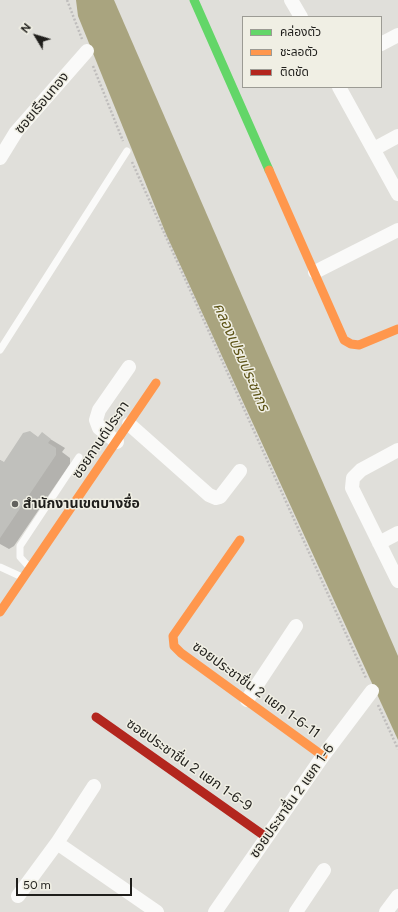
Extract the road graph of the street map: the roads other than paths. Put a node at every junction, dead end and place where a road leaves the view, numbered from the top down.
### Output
1 (194, 0) edge
2 (291, 0) edge
3 (300, 16) edge
4 (398, 35) edge
5 (382, 43) edge
6 (86, 51) road end
7 (340, 88) edge
8 (398, 136) edge
9 (374, 149) junction
10 (127, 151) road end
11 (0, 158) edge
12 (398, 194) edge
13 (398, 230) edge
14 (315, 272) junction
15 (398, 329) edge
16 (0, 350) edge
17 (129, 367) dead end
18 (156, 383) dead end
19 (129, 424) junction
20 (117, 442) junction
21 (398, 450) edge
22 (79, 457) dead end
23 (240, 472) dead end
24 (398, 533) edge
25 (240, 540) dead end
26 (378, 544) junction
27 (0, 567) edge
28 (30, 569) junction
29 (23, 578) junction
30 (398, 581) edge
31 (0, 612) edge
32 (296, 626) dead end
33 (372, 691) road end
34 (247, 700) junction
35 (96, 717) dead end
36 (323, 756) junction
37 (94, 786) dead end
38 (266, 837) junction
39 (57, 843) junction
40 (324, 870) dead end
41 (18, 896) dead end
42 (398, 896) edge
43 (157, 912) edge
44 (215, 912) edge
45 (296, 912) edge
46 (386, 912) edge

1 - 14 street
2 - 3 street
4 - 5 street
6 - 11 street, ซอยเรือนทอง
7 - 9 street
8 - 9 street
9 - 12 street
10 - 16 lane
13 - 14 street
14 - 15 street
17 - 20 street
18 - 19 street, ซอยกานต์ประภา
19 - 20 street, ซอยกานต์ประภา
19 - 23 street
20 - 28 street, ซอยกานต์ประภา
21 - 26 street
22 - 28 lane
24 - 26 street
25 - 34 street, ซอยประชาชื่น 2 แยก 1-6-11
26 - 30 street
27 - 29 lane
28 - 29 street, ซอยกานต์ประภา
29 - 31 street, ซอยกานต์ประภา
32 - 34 street
33 - 36 street, ซอยประชาชื่น 2 แยก 1-6
34 - 36 street, ซอยประชาชื่น 2 แยก 1-6-11
35 - 38 street, ซอยประชาชื่น 2 แยก 1-6-9
36 - 38 street, ซอยประชาชื่น 2 แยก 1-6
37 - 39 street
38 - 44 street, ซอยประชาชื่น 2 แยก 1-6
39 - 41 street
39 - 43 street
40 - 45 street
42 - 46 street

